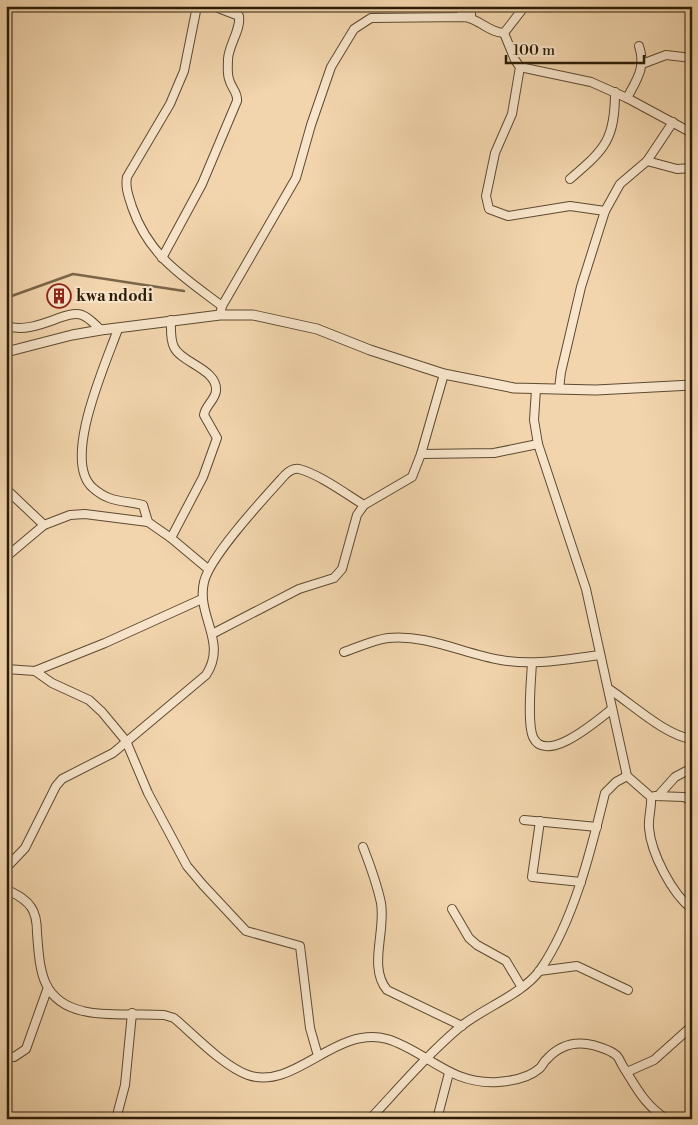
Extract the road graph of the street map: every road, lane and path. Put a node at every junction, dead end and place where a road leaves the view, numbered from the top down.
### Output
1 (197, 6) edge
2 (213, 6) edge
3 (458, 6) edge
4 (471, 6) edge
5 (525, 6) edge
6 (468, 17) junction
7 (504, 33) junction
8 (639, 46) dead end
9 (692, 58) edge
10 (642, 64) junction
11 (520, 67) junction
12 (615, 92) junction
13 (627, 98) junction
14 (673, 122) junction
15 (692, 133) edge
16 (647, 161) junction
17 (692, 168) edge
18 (570, 179) dead end
19 (605, 211) junction
20 (162, 258) junction
21 (220, 310) junction
22 (171, 320) junction
23 (6, 326) edge
24 (118, 329) junction
25 (101, 330) junction
26 (6, 352) edge
27 (444, 374) junction
28 (692, 385) edge
29 (536, 389) junction
30 (559, 389) junction
31 (538, 444) junction
32 (421, 454) junction
33 (6, 489) edge
34 (364, 506) junction
35 (148, 522) junction
36 (44, 525) junction
37 (172, 538) junction
38 (6, 557) edge
39 (208, 569) junction
40 (202, 599) junction
41 (212, 634) junction
42 (344, 652) dead end
43 (600, 655) junction
44 (532, 663) junction
45 (6, 669) edge
46 (35, 671) junction
47 (609, 688) junction
48 (612, 709) junction
49 (692, 739) edge
50 (126, 741) junction
51 (692, 768) edge
52 (627, 776) junction
53 (654, 796) junction
54 (692, 801) edge
55 (524, 820) dead end
56 (540, 821) junction
57 (597, 826) junction
58 (364, 847) dead end
59 (6, 868) edge
60 (581, 882) junction
61 (6, 889) edge
62 (692, 909) edge
63 (452, 910) dead end
64 (539, 971) junction
65 (521, 986) junction
66 (47, 990) junction
67 (628, 990) dead end
68 (132, 1013) junction
69 (462, 1026) junction
70 (692, 1026) edge
71 (6, 1056) edge
72 (318, 1056) junction
73 (425, 1058) junction
74 (627, 1072) junction
75 (449, 1073) junction
76 (116, 1119) edge
77 (370, 1119) edge
78 (438, 1119) edge
79 (667, 1119) edge

1 - 20 street
2 - 20 street
3 - 6 street
4 - 6 street
5 - 7 street
6 - 7 street
6 - 21 street
7 - 11 street
8 - 10 street
9 - 10 street
10 - 13 street
11 - 12 street
11 - 19 street
12 - 13 street
12 - 18 street
13 - 14 street
14 - 15 street
14 - 16 street
16 - 17 street
16 - 19 street
19 - 30 street
20 - 21 street
21 - 22 street
21 - 27 street
22 - 24 street
22 - 37 street
23 - 25 street
24 - 25 street
24 - 35 street
25 - 26 street
27 - 29 street
27 - 32 street
28 - 30 street
29 - 30 street
29 - 31 street
31 - 32 street
31 - 43 street
32 - 34 street
33 - 36 street
34 - 39 street
34 - 41 street
35 - 36 street
35 - 37 street
36 - 38 street
37 - 39 street
39 - 40 street
40 - 41 street
40 - 46 street
41 - 50 street
42 - 44 street
43 - 44 street
43 - 47 street
44 - 48 street
45 - 46 street
46 - 50 street
47 - 48 street
47 - 49 street
48 - 52 street
50 - 59 street
50 - 72 street
51 - 53 street
52 - 53 street
52 - 57 street
53 - 54 street
53 - 62 street
55 - 56 street
56 - 57 street
56 - 60 street
57 - 60 street
58 - 69 street
60 - 64 street
61 - 66 street
63 - 65 street
64 - 65 street
64 - 67 street
65 - 69 street
66 - 68 street
66 - 71 street
68 - 72 street
68 - 76 street
69 - 73 street
70 - 74 street
72 - 73 street
73 - 75 street
73 - 77 street
74 - 75 street
74 - 79 street
75 - 78 street

